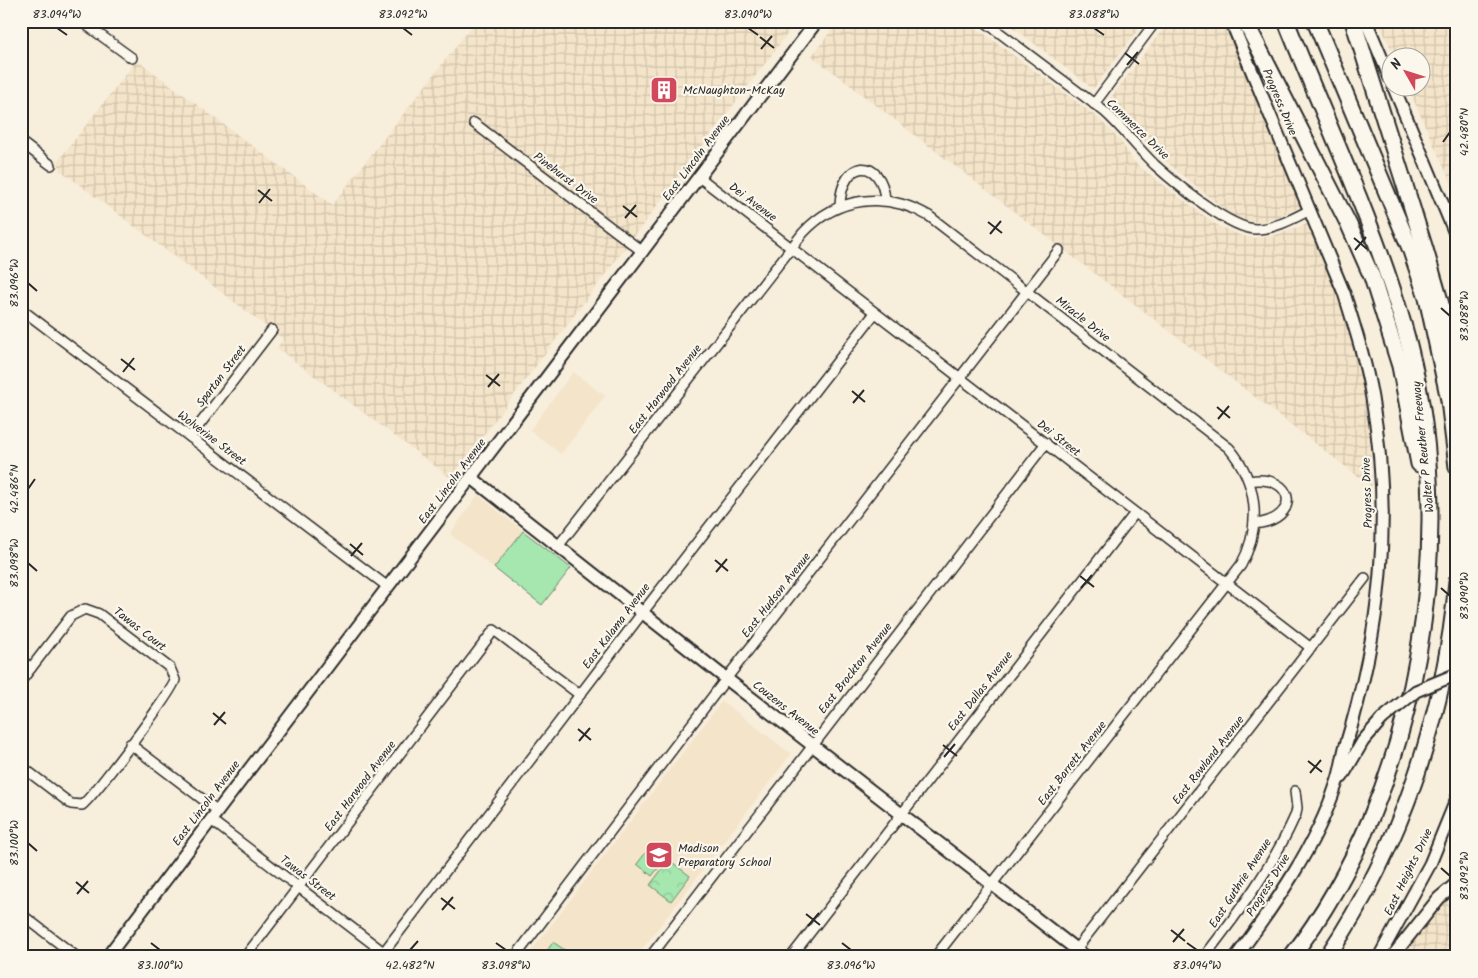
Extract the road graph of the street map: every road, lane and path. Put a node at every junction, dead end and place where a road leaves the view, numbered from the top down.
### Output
1 (81, 21) edge
2 (816, 21) edge
3 (984, 21) edge
4 (1156, 21) edge
5 (1231, 21) edge
6 (1245, 21) edge
7 (1286, 21) edge
8 (1315, 21) edge
9 (1353, 21) edge
10 (1366, 21) edge
11 (1380, 54) edge
12 (132, 58) dead end
13 (1398, 98) edge
14 (1094, 104) junction
15 (474, 123) dead end
16 (21, 142) edge
17 (51, 165) dead end
18 (699, 177) junction
19 (885, 200) junction
20 (840, 206) junction
21 (1310, 210) junction
22 (1457, 238) edge
23 (791, 248) junction
24 (1059, 250) dead end
25 (643, 252) junction
26 (1027, 292) junction
27 (21, 309) edge
28 (875, 313) junction
29 (272, 330) dead end
30 (1457, 371) edge
31 (961, 378) junction
32 (190, 437) junction
33 (1046, 443) junction
34 (1457, 467) edge
35 (472, 478) junction
36 (1249, 480) junction
37 (1429, 487) junction
38 (1135, 513) junction
39 (1254, 524) junction
40 (559, 545) junction
41 (1364, 578) dead end
42 (1457, 581) edge
43 (1227, 583) junction
44 (388, 587) junction
45 (643, 612) junction
46 (1311, 648) junction
47 (21, 660) edge
48 (31, 668) junction
49 (1457, 674) edge
50 (726, 679) junction
51 (21, 681) edge
52 (580, 695) junction
53 (130, 744) junction
54 (811, 745) junction
55 (21, 766) edge
56 (1337, 784) junction
57 (1295, 791) dead end
58 (1457, 798) edge
59 (900, 813) junction
60 (214, 816) junction
61 (1457, 883) edge
62 (992, 884) junction
63 (299, 886) junction
64 (21, 914) edge
65 (1073, 953) edge
66 (385, 955) edge
67 (77, 957) edge
68 (107, 957) edge
69 (245, 957) edge
70 (516, 957) edge
71 (650, 957) edge
72 (791, 957) edge
73 (935, 957) edge
74 (1086, 957) edge
75 (1204, 957) edge
76 (1236, 957) edge
77 (1291, 957) edge
78 (1327, 957) edge
79 (1380, 957) edge
80 (1392, 957) edge

1 - 12 street
2 - 18 street, East Lincoln Avenue
3 - 14 street, Commerce Drive
4 - 14 street
5 - 21 street, Progress Drive
6 - 37 highway
7 - 37 highway, Walter P Reuther Freeway
8 - 34 highway
9 - 30 highway
10 - 11 street
13 - 22 street
14 - 21 street, Commerce Drive
15 - 25 street, Pinehurst Drive
16 - 17 street
18 - 23 street, Dei Avenue
18 - 25 street, East Lincoln Avenue
19 - 20 street, Miracle Drive
19 - 20 street
19 - 26 street, Miracle Drive
20 - 23 street, Miracle Drive
21 - 56 street, Progress Drive
23 - 28 street, Dei Street
23 - 40 street, East Harwood Avenue
24 - 26 street, East Hudson Avenue
25 - 35 street, East Lincoln Avenue
26 - 31 street, East Hudson Avenue
26 - 36 street, Miracle Drive
27 - 32 street, Wolverine Street
28 - 31 street, Dei Street
28 - 45 street, East Kalama Avenue
29 - 32 street, Spartan Street
31 - 33 street, Dei Street
31 - 50 street, East Hudson Avenue
32 - 44 street, Wolverine Street
33 - 38 street, Dei Street
33 - 54 street, East Brockton Avenue
35 - 40 street, Couzens Avenue
35 - 44 street, East Lincoln Avenue
36 - 39 street, Miracle Drive
36 - 39 street
37 - 77 highway, Walter P Reuther Freeway
38 - 43 street, Dei Street
38 - 59 street, East Dallas Avenue
39 - 43 street, Miracle Drive
40 - 45 street, Couzens Avenue
41 - 46 street, East Rowland Avenue
42 - 78 highway
43 - 46 street, Dei Street
43 - 62 street, East Barrett Avenue
44 - 60 street, East Lincoln Avenue
45 - 50 street, Couzens Avenue
45 - 52 street, East Kalama Avenue
46 - 65 street, East Rowland Avenue
47 - 48 street
48 - 51 street, Tawas Court
48 - 53 street, Tawas Court
49 - 56 street, bridge
50 - 54 street, Couzens Avenue
50 - 70 street, East Hudson Avenue
52 - 63 street, East Harwood Avenue
52 - 66 street, East Kalama Avenue
53 - 55 street, Tawas Court
53 - 60 street, Tawas Street
54 - 59 street, Couzens Avenue
54 - 71 street, East Brockton Avenue
56 - 76 street, Progress Drive
57 - 75 street, East Guthrie Avenue
58 - 79 street, East Heights Drive
59 - 62 street, Couzens Avenue
59 - 72 street, East Dallas Avenue
60 - 63 street, Tawas Street
60 - 68 street, East Lincoln Avenue
61 - 80 street
62 - 65 street, Couzens Avenue
62 - 73 street, East Barrett Avenue
63 - 66 street, Tawas Street
63 - 69 street, East Harwood Avenue
64 - 67 street
65 - 74 street, Couzens Avenue

